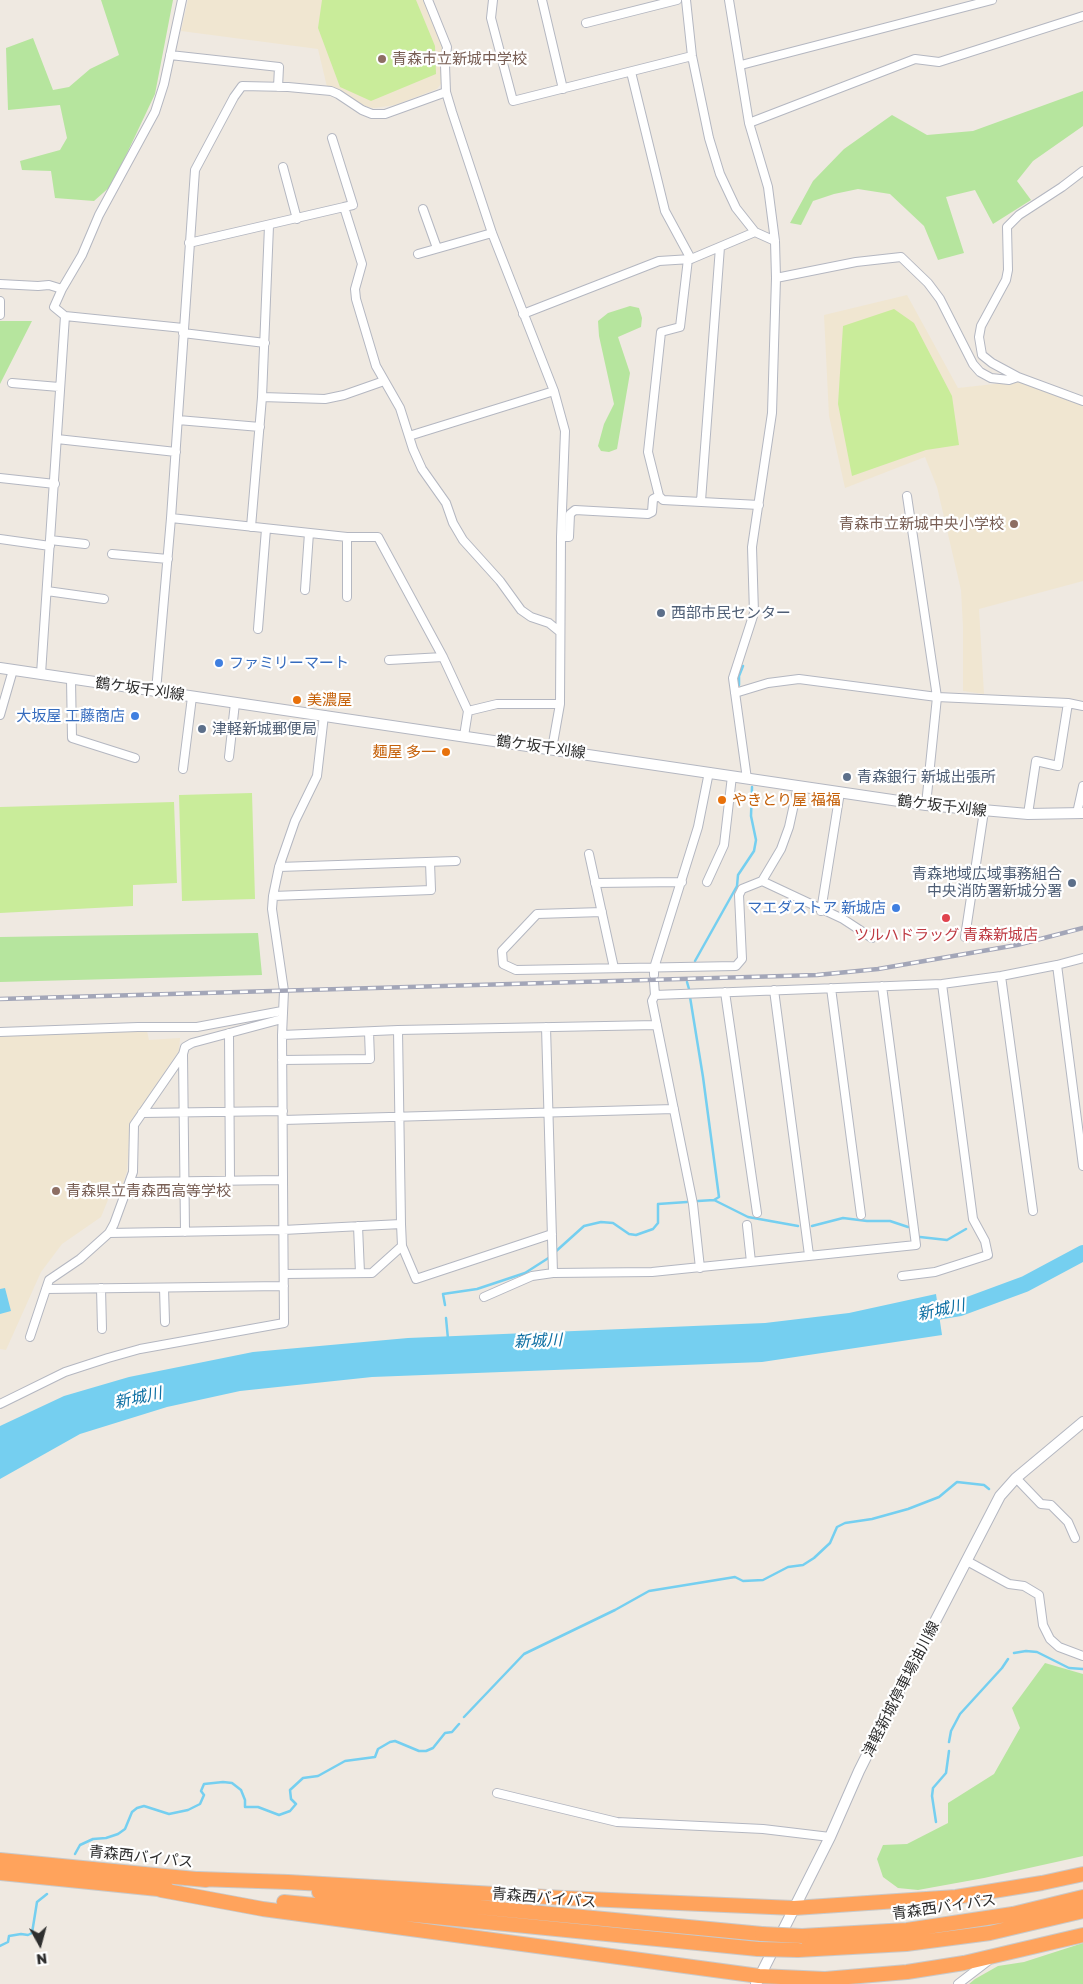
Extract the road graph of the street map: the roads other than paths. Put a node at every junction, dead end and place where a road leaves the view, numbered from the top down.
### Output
1 (182, 0) edge
2 (428, 0) edge
3 (493, 0) edge
4 (542, 0) edge
5 (677, 0) edge
6 (686, 0) edge
7 (729, 0) edge
8 (991, 0) edge
9 (1083, 16) edge
10 (586, 23) dead end
11 (170, 56) junction
12 (692, 56) junction
13 (741, 65) junction
14 (631, 72) junction
15 (278, 87) junction
16 (563, 88) junction
17 (446, 92) junction
18 (749, 124) junction
19 (332, 138) dead end
20 (283, 167) dead end
21 (1083, 171) edge
22 (344, 207) junction
23 (423, 209) dead end
24 (297, 219) junction
25 (269, 226) junction
26 (755, 232) junction
27 (492, 233) junction
28 (775, 241) junction
29 (189, 243) junction
30 (720, 247) junction
31 (437, 248) junction
32 (418, 254) dead end
33 (689, 259) junction
34 (776, 278) junction
35 (0, 284) edge
36 (62, 289) junction
37 (0, 301) edge
38 (523, 314) junction
39 (0, 315) edge
40 (65, 316) junction
41 (183, 331) junction
42 (266, 343) junction
43 (1018, 376) junction
44 (384, 380) junction
45 (12, 383) dead end
46 (59, 387) junction
47 (554, 391) junction
48 (262, 397) junction
49 (1083, 401) edge
50 (178, 420) junction
51 (260, 427) junction
52 (409, 436) junction
53 (57, 439) junction
54 (176, 452) junction
55 (0, 478) edge
56 (54, 484) junction
57 (659, 496) junction
58 (907, 496) dead end
59 (701, 501) junction
60 (759, 505) junction
61 (171, 518) junction
62 (251, 527) junction
63 (266, 528) junction
64 (309, 533) junction
65 (562, 537) junction
66 (347, 538) junction
67 (0, 539) edge
68 (50, 543) junction
69 (85, 544) dead end
70 (112, 554) dead end
71 (168, 559) junction
72 (305, 590) dead end
73 (47, 591) junction
74 (347, 597) dead end
75 (104, 599) dead end
76 (258, 629) dead end
77 (560, 632) junction
78 (443, 657) junction
79 (389, 660) dead end
80 (0, 668) edge
81 (13, 670) junction
82 (41, 674) junction
83 (72, 679) junction
84 (156, 691) junction
85 (735, 692) junction
86 (192, 696) junction
87 (937, 697) junction
88 (235, 703) junction
89 (1068, 703) junction
90 (560, 704) junction
91 (1083, 706) edge
92 (468, 711) junction
93 (0, 715) edge
94 (324, 716) junction
95 (464, 736) junction
96 (552, 748) junction
97 (229, 757) dead end
98 (135, 758) dead end
99 (183, 769) dead end
100 (708, 772) junction
101 (732, 776) junction
102 (747, 779) junction
103 (798, 786) junction
104 (1083, 786) edge
105 (840, 792) junction
106 (926, 805) junction
107 (984, 811) junction
108 (1080, 813) edge
109 (1028, 814) junction
110 (589, 854) dead end
111 (456, 861) dead end
112 (430, 862) junction
113 (279, 868) junction
114 (762, 881) junction
115 (682, 882) junction
116 (707, 882) dead end
117 (596, 883) junction
118 (273, 896) junction
119 (821, 911) junction
120 (602, 912) junction
121 (965, 936) dead end
122 (872, 938) dead end
123 (1083, 958) edge
124 (1057, 965) junction
125 (614, 968) junction
126 (654, 975) junction
127 (1001, 976) junction
128 (942, 984) junction
129 (882, 986) junction
130 (831, 988) junction
131 (774, 990) junction
132 (725, 992) junction
133 (655, 995) junction
134 (282, 1015) junction
135 (656, 1025) junction
136 (546, 1027) junction
137 (398, 1030) junction
138 (0, 1032) edge
139 (369, 1032) junction
140 (229, 1033) junction
141 (282, 1035) junction
142 (183, 1054) junction
143 (282, 1060) junction
144 (674, 1109) junction
145 (230, 1111) junction
146 (283, 1111) junction
147 (184, 1112) junction
148 (548, 1112) junction
149 (142, 1113) junction
150 (398, 1116) junction
151 (283, 1120) junction
152 (1083, 1166) edge
153 (230, 1180) junction
154 (283, 1180) junction
155 (184, 1181) junction
156 (130, 1182) junction
157 (1033, 1211) dead end
158 (757, 1213) dead end
159 (861, 1215) dead end
160 (401, 1224) junction
161 (358, 1226) junction
162 (746, 1226) dead end
163 (283, 1230) junction
164 (185, 1232) junction
165 (108, 1233) junction
166 (552, 1234) junction
167 (402, 1246) junction
168 (809, 1255) junction
169 (751, 1262) junction
170 (700, 1268) junction
171 (360, 1273) junction
172 (553, 1273) junction
173 (284, 1274) junction
174 (902, 1276) dead end
175 (284, 1286) junction
176 (101, 1288) junction
177 (164, 1288) junction
178 (46, 1289) junction
179 (484, 1298) dead end
180 (165, 1322) dead end
181 (102, 1329) dead end
182 (30, 1337) dead end
183 (0, 1404) edge
184 (1083, 1422) edge
185 (1016, 1478) junction
186 (1075, 1538) dead end
187 (967, 1561) junction
188 (1083, 1656) edge
189 (497, 1793) dead end
190 (830, 1837) junction
191 (0, 1860) edge
192 (0, 1873) edge
193 (1083, 1874) edge
194 (198, 1880) junction
195 (161, 1890) junction
196 (1083, 1897) edge
197 (794, 1908) junction
198 (1083, 1911) edge
199 (1083, 1935) edge
200 (993, 1957) junction
201 (758, 1980) edge
202 (958, 1984) edge

1 - 11 street
2 - 17 street
3 - 16 street
4 - 16 street
5 - 10 street
6 - 12 street
7 - 13 street
8 - 13 street
9 - 18 street
11 - 15 street
11 - 36 street
12 - 14 street
12 - 26 street
13 - 18 street
14 - 16 street
14 - 33 street
15 - 17 street
15 - 29 street
17 - 27 street
18 - 28 street
19 - 22 street
20 - 24 street
21 - 43 street
22 - 24 street
22 - 44 street
23 - 31 street
24 - 25 street
25 - 29 street
25 - 42 street
26 - 28 street
26 - 30 street
27 - 31 street
27 - 38 street
28 - 34 street
29 - 41 street
30 - 33 street
30 - 59 street
31 - 32 street
33 - 38 street
33 - 57 street
34 - 43 street
34 - 60 street
35 - 36 street
36 - 40 street
37 - 39 street
38 - 47 street
40 - 41 street
40 - 46 street
41 - 42 street
41 - 50 street
42 - 48 street
43 - 49 street
44 - 48 street
44 - 52 street
45 - 46 street
46 - 53 street
47 - 52 street
47 - 65 street
48 - 51 street
50 - 51 street
50 - 54 street
51 - 62 street
52 - 77 street
53 - 54 street
53 - 56 street
54 - 61 street
55 - 56 street
56 - 68 street
57 - 59 street
57 - 65 street
58 - 87 street
59 - 60 street
60 - 85 street
61 - 62 street
61 - 71 street
62 - 63 street
63 - 64 street
63 - 76 street
64 - 66 street
64 - 72 street
65 - 77 street
66 - 74 street
66 - 78 street
67 - 68 street
68 - 69 street
68 - 73 street
70 - 71 street
71 - 84 street
73 - 75 street
73 - 82 street
77 - 90 street
78 - 79 street
78 - 92 street
80 - 81 main road, 鶴ケ坂千刈線
81 - 82 main road, 鶴ケ坂千刈線
81 - 93 street
82 - 83 main road, 鶴ケ坂千刈線
83 - 84 main road, 鶴ケ坂千刈線
83 - 98 street
84 - 86 main road, 鶴ケ坂千刈線
85 - 87 street
85 - 102 street
86 - 88 main road, 鶴ケ坂千刈線
86 - 99 street
87 - 89 street
87 - 106 street
88 - 94 main road, 鶴ケ坂千刈線
88 - 97 street
89 - 91 street
89 - 109 street
90 - 92 street
90 - 96 street
92 - 95 street
94 - 95 main road, 鶴ケ坂千刈線
94 - 113 street
95 - 96 main road, 鶴ケ坂千刈線
96 - 100 main road, 鶴ケ坂千刈線
100 - 101 main road, 鶴ケ坂千刈線
100 - 115 street
101 - 102 main road, 鶴ケ坂千刈線
101 - 116 street
102 - 103 main road, 鶴ケ坂千刈線
103 - 105 main road, 鶴ケ坂千刈線
103 - 114 street
104 - 108 street
105 - 106 main road, 鶴ケ坂千刈線
105 - 119 street
106 - 107 main road, 鶴ケ坂千刈線
107 - 109 main road, 鶴ケ坂千刈線
107 - 121 street
108 - 109 main road, 鶴ケ坂千刈線
110 - 117 street
111 - 112 street
112 - 113 street
112 - 118 street
113 - 118 street
114 - 119 street
114 - 126 street
115 - 117 street
115 - 126 street
117 - 120 street
118 - 134 street
119 - 122 street
120 - 125 street
120 - 125 street
123 - 124 street
124 - 127 street
124 - 152 street
125 - 126 street
126 - 133 street
127 - 128 street
127 - 157 street
128 - 129 street
128 - 174 street
129 - 130 street
129 - 168 street
130 - 131 street
130 - 159 street
131 - 132 street
131 - 168 street
132 - 133 street
132 - 158 street
133 - 135 street
134 - 138 street
134 - 140 street
134 - 141 street
135 - 136 street
135 - 144 street
136 - 137 street
136 - 148 street
137 - 139 street
137 - 150 street
139 - 141 street
139 - 143 street
140 - 142 street
140 - 145 street
141 - 143 street
142 - 147 street
142 - 149 street
143 - 146 street
144 - 148 street
144 - 170 street
145 - 146 street
145 - 147 street
145 - 153 street
146 - 151 street
147 - 149 street
147 - 155 street
148 - 150 street
148 - 166 street
149 - 156 street
150 - 151 street
150 - 160 street
151 - 154 street
153 - 154 street
153 - 155 street
154 - 163 street
155 - 156 street
155 - 164 street
156 - 165 street
160 - 161 street
160 - 167 street
161 - 163 street
161 - 171 street
162 - 169 street
163 - 164 street
163 - 173 street
164 - 165 street
165 - 178 street
166 - 167 street
166 - 172 street
167 - 171 street
168 - 169 street
169 - 170 street
170 - 172 street
171 - 173 street
172 - 179 street
173 - 175 street
175 - 177 street
175 - 183 street
176 - 177 street
176 - 178 street
176 - 181 street
177 - 180 street
178 - 182 street
184 - 185 main road, 津軽新城停車場油川線
185 - 186 street
185 - 187 main road, 津軽新城停車場油川線
187 - 188 street
187 - 190 main road, 津軽新城停車場油川線
189 - 190 street
190 - 197 main road, 津軽新城停車場油川線
191 - 194 highway, 青森西バイパス
192 - 195 highway, 青森西バイパス
193 - 197 highway
194 - 196 highway, 青森西バイパス, bridge
194 - 197 highway
195 - 198 highway, 青森西バイパス, bridge
195 - 201 highway
197 - 201 main road, 津軽新城停車場油川線
199 - 200 highway
200 - 201 highway
200 - 202 street

